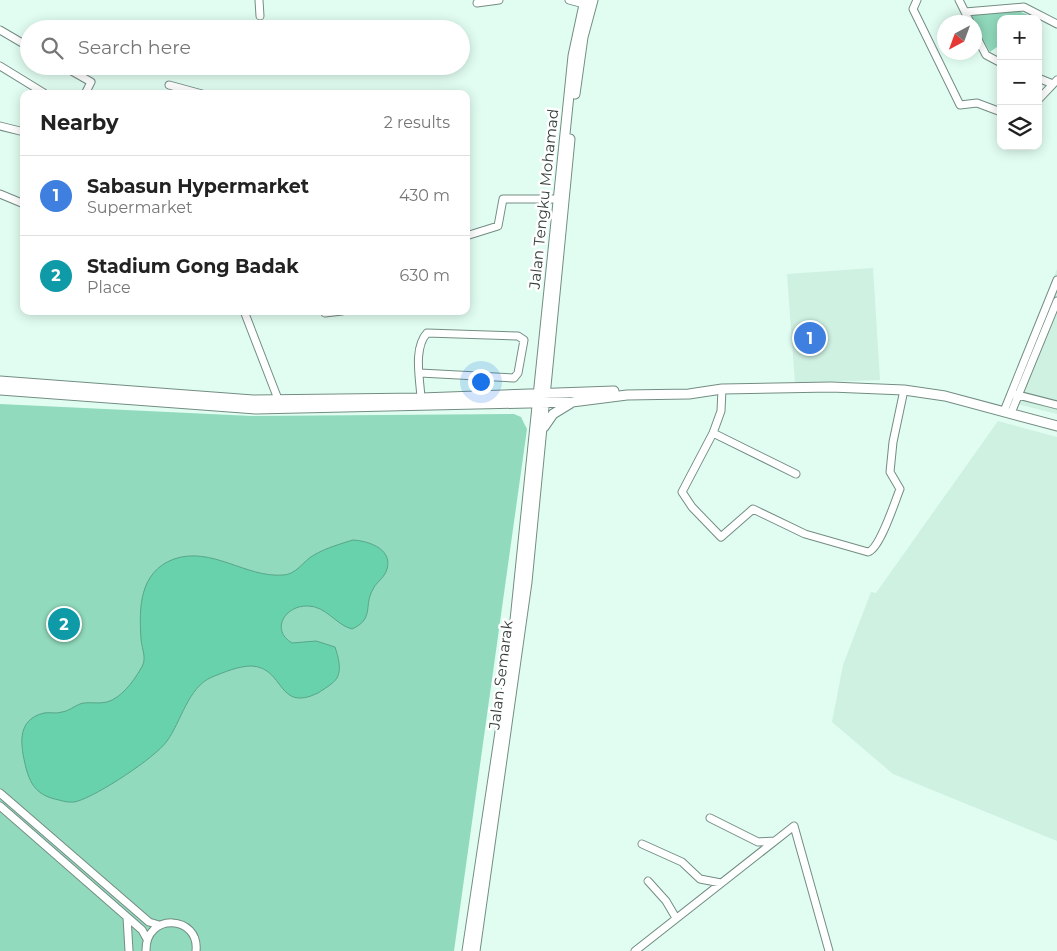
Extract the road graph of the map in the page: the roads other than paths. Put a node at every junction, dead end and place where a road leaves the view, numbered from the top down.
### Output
1 (259, 0) edge
2 (499, 0) edge
3 (570, 0) edge
4 (917, 0) edge
5 (959, 0) edge
6 (587, 1) edge
7 (477, 3) dead end
8 (965, 12) junction
9 (966, 15) edge
10 (260, 16) dead end
11 (1057, 24) edge
12 (0, 30) edge
13 (20, 42) edge
14 (982, 47) edge
15 (997, 62) edge
16 (0, 66) edge
17 (79, 75) edge
18 (1042, 79) edge
19 (1055, 82) edge
20 (169, 85) dead end
21 (39, 90) edge
22 (87, 90) edge
23 (187, 90) edge
24 (1042, 96) edge
25 (997, 110) edge
26 (0, 126) edge
27 (20, 131) edge
28 (0, 194) edge
29 (558, 199) junction
30 (20, 202) edge
31 (470, 235) edge
32 (1057, 280) edge
33 (1057, 301) edge
34 (246, 315) edge
35 (548, 360) junction
36 (420, 373) junction
37 (539, 374) junction
38 (0, 381) edge
39 (0, 390) edge
40 (719, 390) junction
41 (904, 390) junction
42 (567, 393) junction
43 (1014, 394) junction
44 (505, 395) junction
45 (541, 398) junction
46 (278, 399) junction
47 (422, 402) junction
48 (572, 402) junction
49 (517, 403) junction
50 (1057, 405) edge
51 (1007, 412) junction
52 (538, 426) junction
53 (1057, 426) edge
54 (713, 433) junction
55 (796, 474) dead end
56 (0, 793) edge
57 (0, 806) edge
58 (710, 818) dead end
59 (774, 841) junction
60 (642, 844) dead end
61 (648, 880) dead end
62 (721, 883) junction
63 (128, 917) junction
64 (676, 918) junction
65 (160, 925) junction
66 (148, 939) junction
67 (129, 951) edge
68 (146, 951) edge
69 (196, 951) edge
70 (467, 951) edge
71 (475, 951) edge
72 (635, 951) edge
73 (828, 951) edge

1 - 10 street
2 - 7 street
3 - 6 street
4 - 25 street
5 - 8 street
6 - 29 main road, Jalan Tengku Mohamad
6 - 35 main road, Jalan Tengku Mohamad
8 - 9 street
8 - 11 street
12 - 13 street
14 - 15 street
16 - 21 street
17 - 22 street
18 - 19 street
19 - 24 street
20 - 23 street
26 - 27 street
28 - 30 street
29 - 31 street
29 - 37 main road, Jalan Tengku Mohamad
32 - 43 street
33 - 43 street
34 - 46 street
35 - 42 main road
35 - 45 main road, Jalan Tengku Mohamad
36 - 36 street
36 - 47 street
37 - 44 main road
37 - 45 main road, Jalan Tengku Mohamad
38 - 46 main road
39 - 47 main road
40 - 41 main road
40 - 42 main road
40 - 48 main road
40 - 54 street
41 - 51 main road
41 - 54 street
42 - 45 main road
43 - 50 street
43 - 51 street
44 - 45 main road
44 - 47 main road
45 - 48 main road
45 - 49 main road
45 - 52 main road, Jalan Semarak
46 - 47 main road
47 - 49 main road
48 - 52 main road
49 - 52 main road
51 - 53 main road
52 - 70 main road, Jalan Semarak
52 - 71 main road, Jalan Semarak
54 - 55 street
56 - 65 street
57 - 63 street
58 - 59 street
59 - 62 street
59 - 73 street
60 - 62 street
61 - 64 street
62 - 64 street
63 - 66 street
63 - 67 street
64 - 72 street
65 - 66 street
65 - 69 street
66 - 68 street

